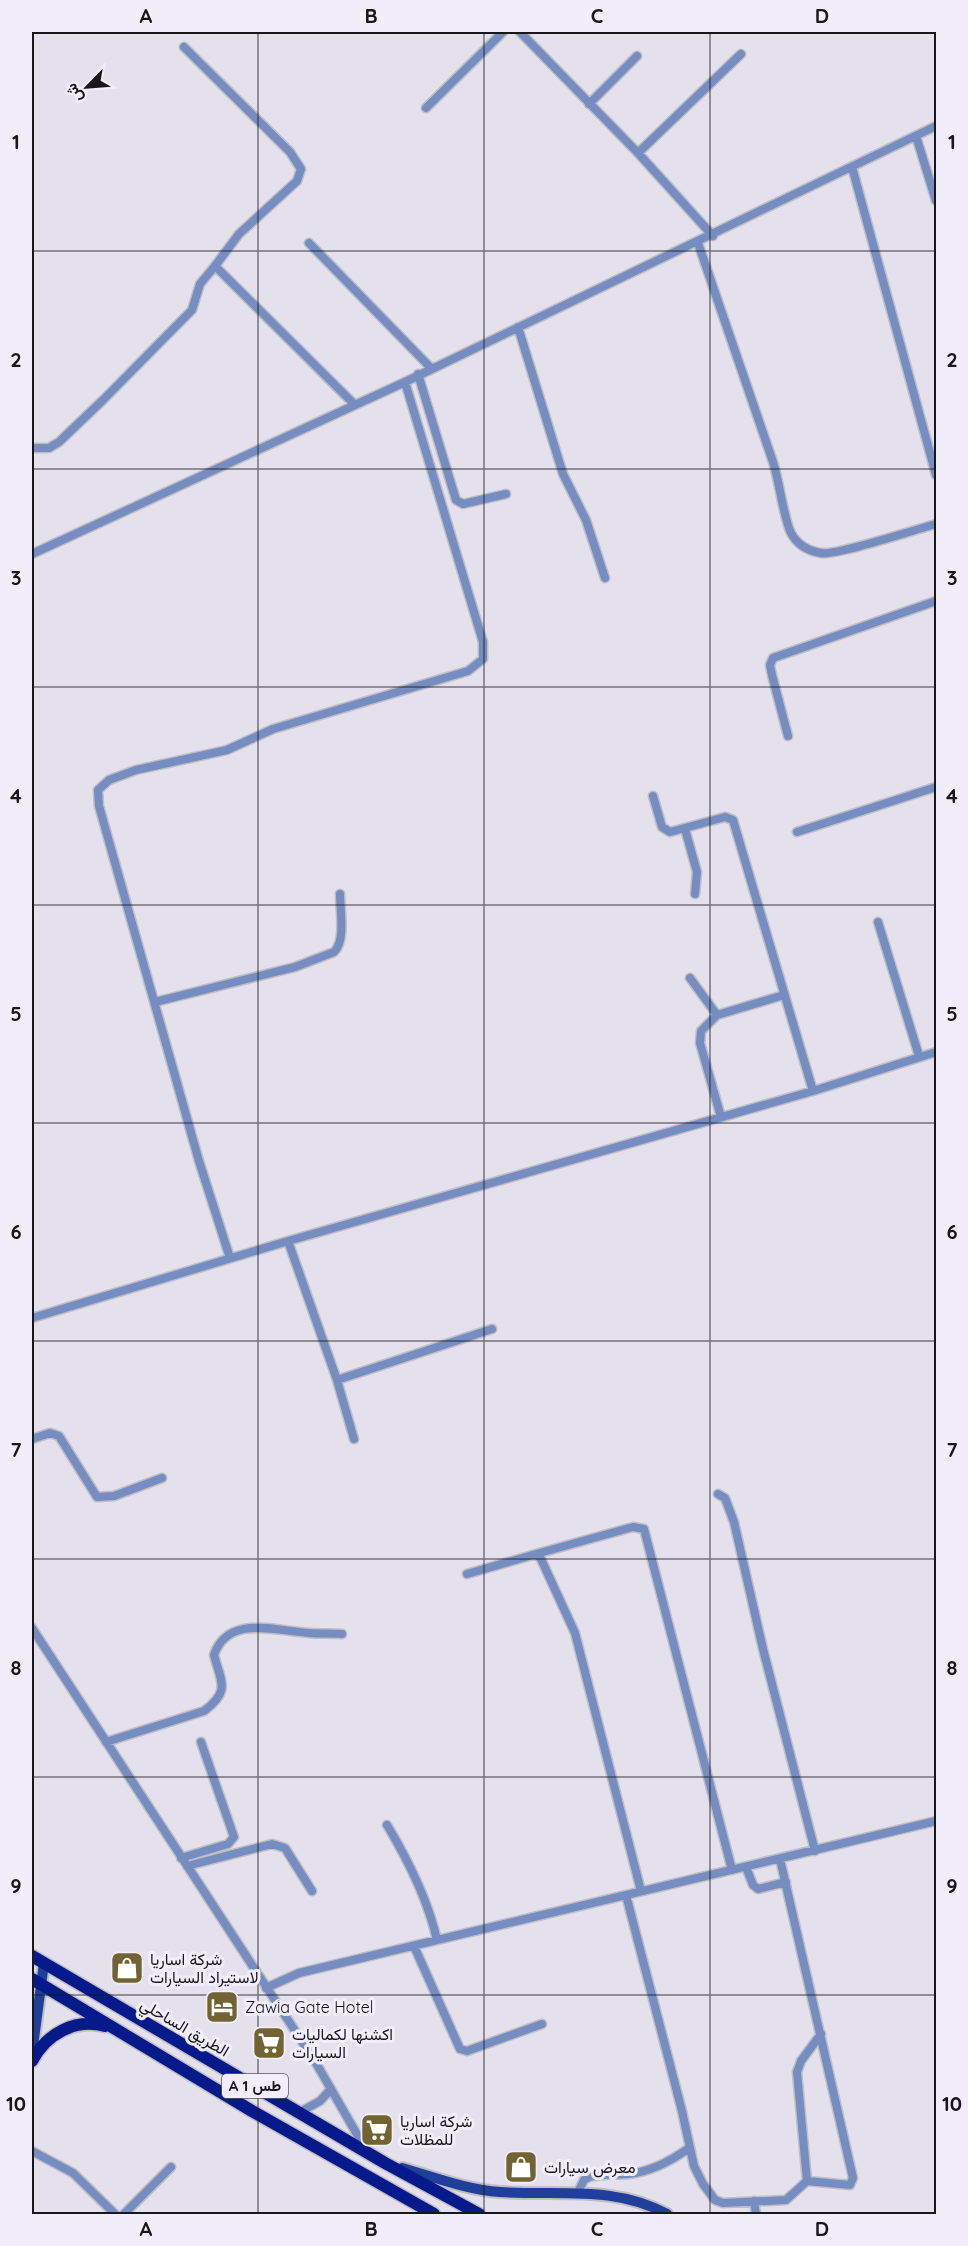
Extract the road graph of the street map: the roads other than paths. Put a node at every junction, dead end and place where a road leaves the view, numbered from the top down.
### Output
1 (503, 32) edge
2 (520, 32) edge
3 (184, 47) dead end
4 (741, 54) dead end
5 (637, 56) dead end
6 (589, 104) junction
7 (426, 108) dead end
8 (936, 126) edge
9 (916, 136) junction
10 (638, 153) junction
11 (852, 167) junction
12 (936, 201) edge
13 (713, 236) junction
14 (309, 243) dead end
15 (698, 243) junction
16 (215, 266) junction
17 (518, 327) junction
18 (431, 368) junction
19 (418, 374) junction
20 (405, 382) junction
21 (355, 405) junction
22 (32, 448) edge
23 (936, 475) edge
24 (506, 494) dead end
25 (936, 524) edge
26 (32, 554) edge
27 (605, 578) dead end
28 (936, 601) edge
29 (788, 736) dead end
30 (936, 787) edge
31 (653, 796) dead end
32 (685, 829) junction
33 (797, 832) dead end
34 (340, 894) dead end
35 (695, 894) dead end
36 (878, 922) dead end
37 (690, 978) dead end
38 (784, 996) junction
39 (154, 1002) junction
40 (717, 1015) junction
41 (936, 1052) edge
42 (919, 1056) junction
43 (813, 1091) junction
44 (721, 1117) junction
45 (288, 1241) junction
46 (230, 1258) junction
47 (32, 1316) edge
48 (492, 1329) dead end
49 (337, 1380) junction
50 (32, 1439) edge
51 (354, 1439) dead end
52 (162, 1478) dead end
53 (717, 1494) dead end
54 (536, 1554) junction
55 (467, 1574) dead end
56 (32, 1628) edge
57 (342, 1634) dead end
58 (106, 1742) junction
59 (201, 1742) dead end
60 (936, 1821) edge
61 (387, 1825) dead end
62 (815, 1851) junction
63 (181, 1858) junction
64 (780, 1859) junction
65 (187, 1866) junction
66 (746, 1867) junction
67 (732, 1870) junction
68 (786, 1882) junction
69 (312, 1891) dead end
70 (641, 1891) junction
71 (626, 1895) junction
72 (437, 1940) junction
73 (414, 1946) junction
74 (32, 1956) edge
75 (44, 1964) junction
76 (36, 1983) edge
77 (266, 1988) junction
78 (542, 2024) dead end
79 (112, 2028) junction
80 (821, 2034) junction
81 (32, 2054) edge
82 (32, 2061) edge
83 (331, 2089) junction
84 (300, 2112) junction
85 (689, 2148) junction
86 (32, 2151) edge
87 (366, 2151) junction
88 (385, 2163) junction
89 (171, 2167) dead end
90 (807, 2181) junction
91 (579, 2192) junction
92 (754, 2201) junction
93 (115, 2214) edge
94 (124, 2214) edge
95 (434, 2214) edge
96 (478, 2214) edge
97 (667, 2214) edge
98 (756, 2214) edge

1 - 7 street
2 - 6 street
3 - 16 street
4 - 10 street
5 - 6 street
6 - 10 street
8 - 9 street
9 - 11 street
9 - 12 street
10 - 13 street
11 - 13 street
11 - 23 street
13 - 15 street
14 - 18 street
15 - 17 street
15 - 25 street
16 - 21 street
16 - 22 street
17 - 18 street
17 - 27 street
18 - 19 street
19 - 20 street
19 - 24 street
20 - 21 street
20 - 39 street
21 - 26 street
28 - 29 street
30 - 33 street
31 - 32 street
32 - 35 street
32 - 38 street
34 - 39 street
36 - 42 street
37 - 40 street
38 - 40 street
38 - 43 street
39 - 46 street
40 - 44 street
41 - 42 street
42 - 43 street
43 - 44 street
44 - 45 street
45 - 46 street
45 - 49 street
46 - 47 street
48 - 49 street
49 - 51 street
50 - 52 street
53 - 62 street
54 - 55 street
54 - 67 street
54 - 70 street
56 - 58 street
57 - 58 street
58 - 63 street
59 - 63 street
60 - 62 street
61 - 72 street
62 - 64 street
63 - 65 street
64 - 66 street
64 - 68 street
65 - 69 street
65 - 77 street
66 - 67 street
66 - 68 street
67 - 70 street
68 - 80 street
70 - 71 street
71 - 72 street
71 - 85 street
72 - 73 street
73 - 77 street
73 - 78 street
74 - 75 highway, الطريق الساحلي / A 1 طس
75 - 76 main road
75 - 84 highway, الطريق الساحلي / A 1 طس
76 - 79 highway, A 1 طس
76 - 81 main road
77 - 83 street
79 - 82 highway
79 - 95 highway, A 1 طس
80 - 90 street
80 - 90 street
83 - 84 street
83 - 87 street
84 - 87 highway, الطريق الساحلي / A 1 طس
85 - 91 street
85 - 92 street
86 - 93 street
87 - 88 highway, الطريق الساحلي / A 1 طس
88 - 91 main road
88 - 96 highway, الطريق الساحلي / A 1 طس
89 - 94 street
90 - 92 street
91 - 97 main road
92 - 98 street

